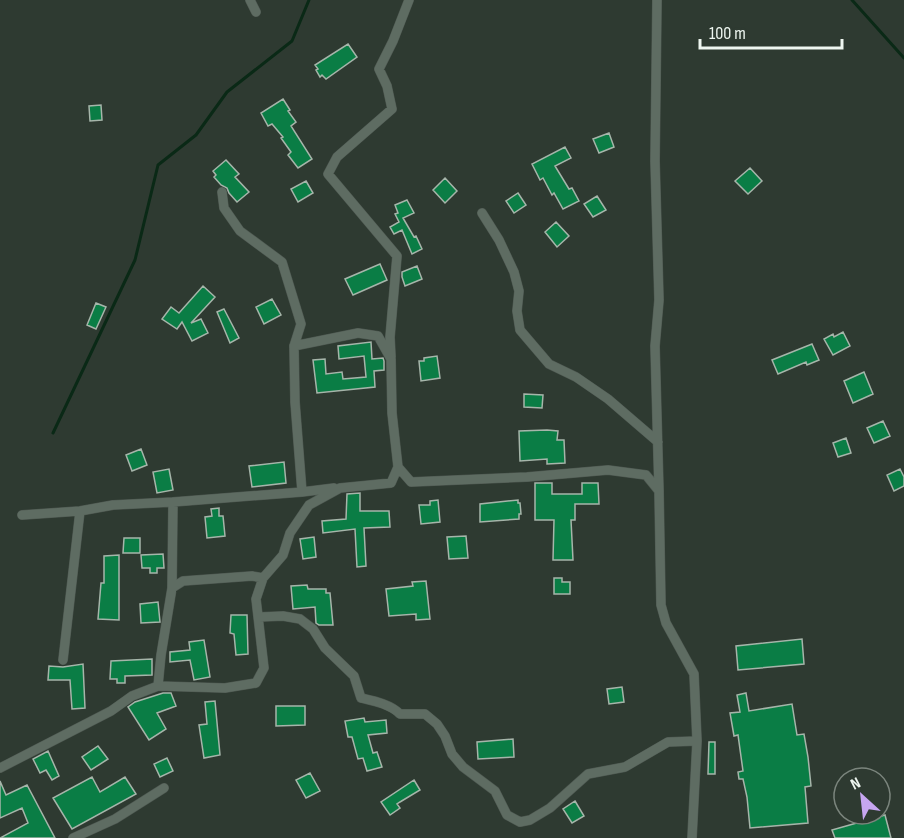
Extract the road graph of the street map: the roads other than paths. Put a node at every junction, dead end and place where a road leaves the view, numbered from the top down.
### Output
1 (250, 0) edge
2 (410, 0) edge
3 (657, 0) edge
4 (256, 12) dead end
5 (222, 192) dead end
6 (482, 213) dead end
7 (294, 346) junction
8 (391, 359) junction
9 (658, 442) junction
10 (398, 467) junction
11 (340, 488) junction
12 (659, 491) junction
13 (302, 492) junction
14 (173, 502) junction
15 (80, 511) junction
16 (22, 515) dead end
17 (263, 578) junction
18 (172, 588) junction
19 (259, 617) junction
20 (63, 660) dead end
21 (158, 686) junction
22 (697, 741) junction
23 (0, 768) edge
24 (164, 788) dead end
25 (73, 838) edge
26 (692, 838) edge

1 - 4 street
2 - 8 street
3 - 9 street
5 - 7 street
6 - 9 street
7 - 8 street
7 - 13 street
8 - 10 street
9 - 12 street
10 - 11 street
10 - 12 street
11 - 13 street
11 - 17 street
12 - 22 street
13 - 14 street
14 - 15 street
14 - 18 street
15 - 16 street
15 - 20 street
17 - 18 street
17 - 19 street
18 - 21 street
19 - 21 street
19 - 22 street
21 - 23 street
22 - 26 street
24 - 25 street

